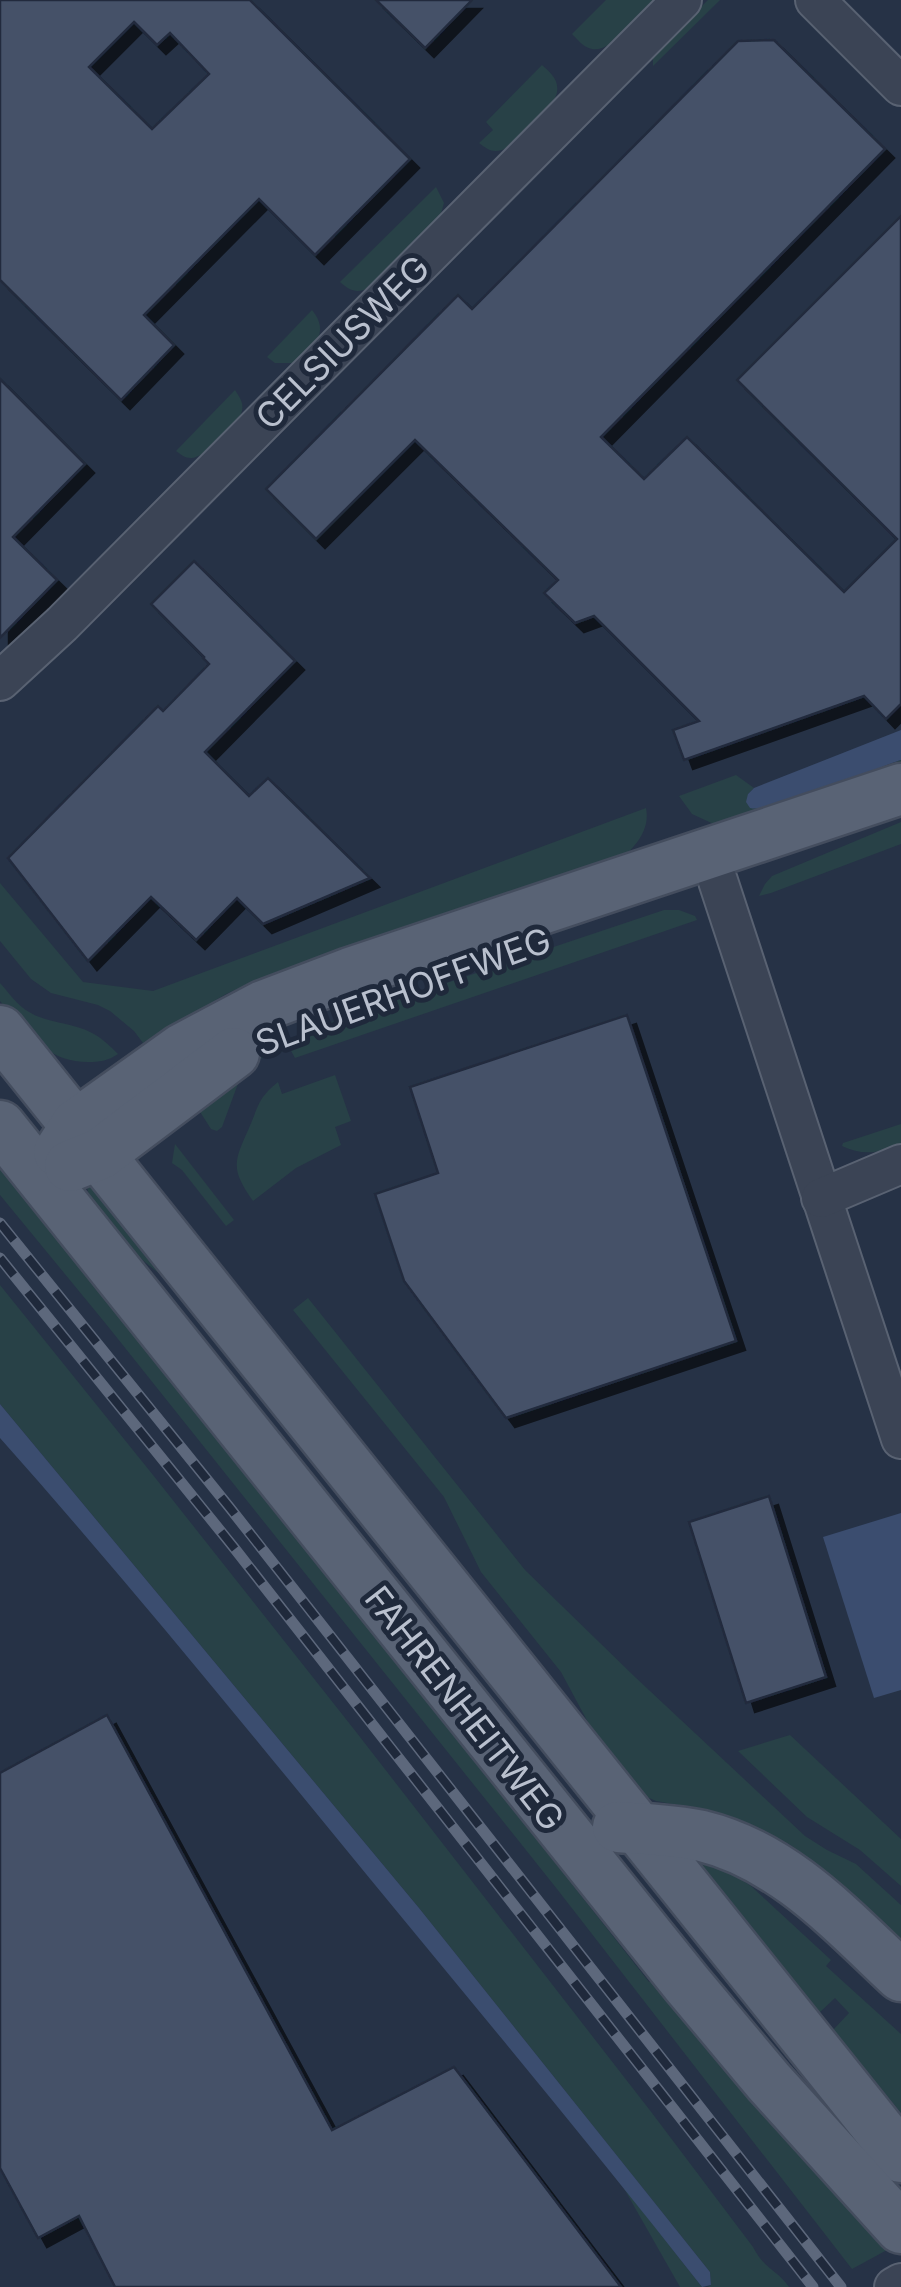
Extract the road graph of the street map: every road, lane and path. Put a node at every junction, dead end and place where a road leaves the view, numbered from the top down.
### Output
1 (682, 0) edge
2 (815, 0) edge
3 (901, 86) edge
4 (0, 682) edge
5 (901, 789) edge
6 (901, 812) edge
7 (718, 881) junction
8 (0, 1031) edge
9 (0, 1126) edge
10 (89, 1139) junction
11 (901, 1164) edge
12 (42, 1177) junction
13 (821, 1198) junction
14 (901, 1439) edge
15 (478, 1724) junction
16 (638, 1828) junction
17 (901, 1976) edge
18 (901, 2157) edge
19 (899, 2225) edge
20 (901, 2283) edge
21 (894, 2287) edge

1 - 4 street, CELSIUSWEG
2 - 3 street
5 - 10 main road, SLAUERHOFFWEG
6 - 7 main road, SLAUERHOFFWEG
7 - 10 main road, SLAUERHOFFWEG
7 - 13 street
8 - 10 main road, FAHRENHEITWEG
9 - 12 main road, FAHRENHEITWEG
10 - 12 main road, SLAUERHOFFWEG
10 - 16 main road, FAHRENHEITWEG
11 - 13 street
12 - 15 main road, FAHRENHEITWEG
13 - 14 street
15 - 16 main road
15 - 19 main road, FAHRENHEITWEG
16 - 17 main road
16 - 18 main road, FAHRENHEITWEG
20 - 21 street

